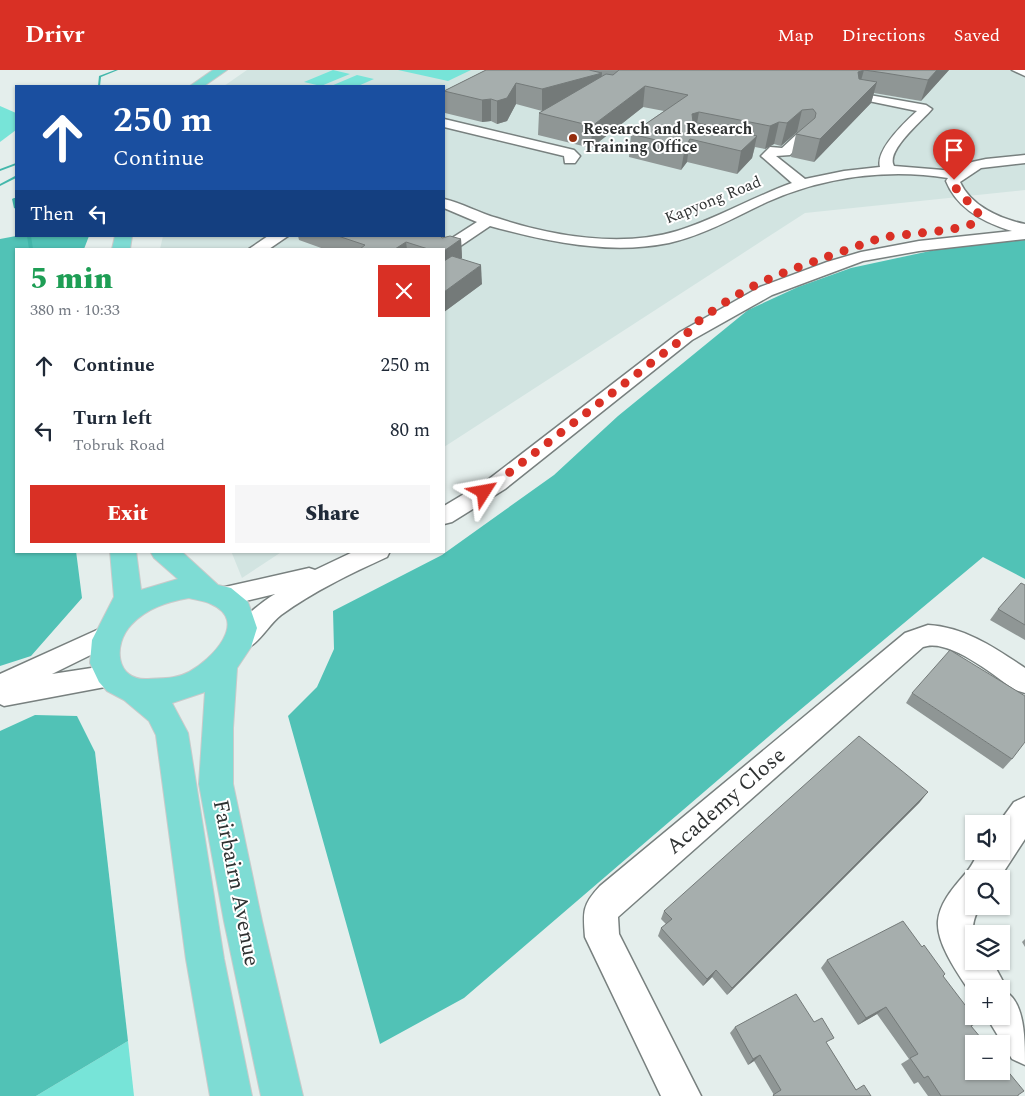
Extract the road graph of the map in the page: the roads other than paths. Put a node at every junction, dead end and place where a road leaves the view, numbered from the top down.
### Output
1 (221, 70) edge
2 (1017, 70) edge
3 (1025, 73) edge
4 (198, 85) edge
5 (858, 96) edge
6 (446, 118) edge
7 (803, 136) edge
8 (1025, 159) edge
9 (570, 160) dead end
10 (890, 170) junction
11 (961, 173) junction
12 (803, 185) junction
13 (445, 204) edge
14 (981, 204) junction
15 (488, 221) junction
16 (1018, 227) edge
17 (278, 237) edge
18 (259, 248) edge
19 (445, 249) edge
20 (848, 250) junction
21 (686, 336) junction
22 (445, 515) edge
23 (123, 553) edge
24 (166, 553) edge
25 (374, 553) edge
26 (329, 573) junction
27 (216, 593) junction
28 (114, 626) junction
29 (231, 654) junction
30 (1025, 682) edge
31 (122, 684) junction
32 (0, 687) edge
33 (0, 694) edge
34 (1025, 812) edge
35 (1010, 834) edge
36 (965, 902) edge
37 (983, 980) edge
38 (1010, 1022) edge
39 (1025, 1046) edge
40 (231, 1096) edge
41 (282, 1096) edge
42 (681, 1096) edge

1 - 4 main road
2 - 3 street
5 - 10 street
6 - 9 street
7 - 12 street
8 - 11 street
10 - 11 street, Kapyong Road
10 - 12 street, Kapyong Road
11 - 14 street
12 - 15 street, Kapyong Road
13 - 15 street, Kapyong Road
14 - 16 street
14 - 20 street
15 - 19 street
16 - 20 street
16 - 21 street
17 - 18 street
20 - 21 street
21 - 22 street
23 - 28 main road
24 - 27 main road
25 - 26 street
26 - 27 street
26 - 29 street
27 - 28 main road
27 - 29 main road
28 - 31 main road
28 - 32 street
29 - 31 main road
29 - 41 main road, Fairbairn Avenue
30 - 42 street, Academy Close
31 - 33 street
31 - 40 main road, Fairbairn Avenue
34 - 35 street
36 - 37 street
38 - 39 street

